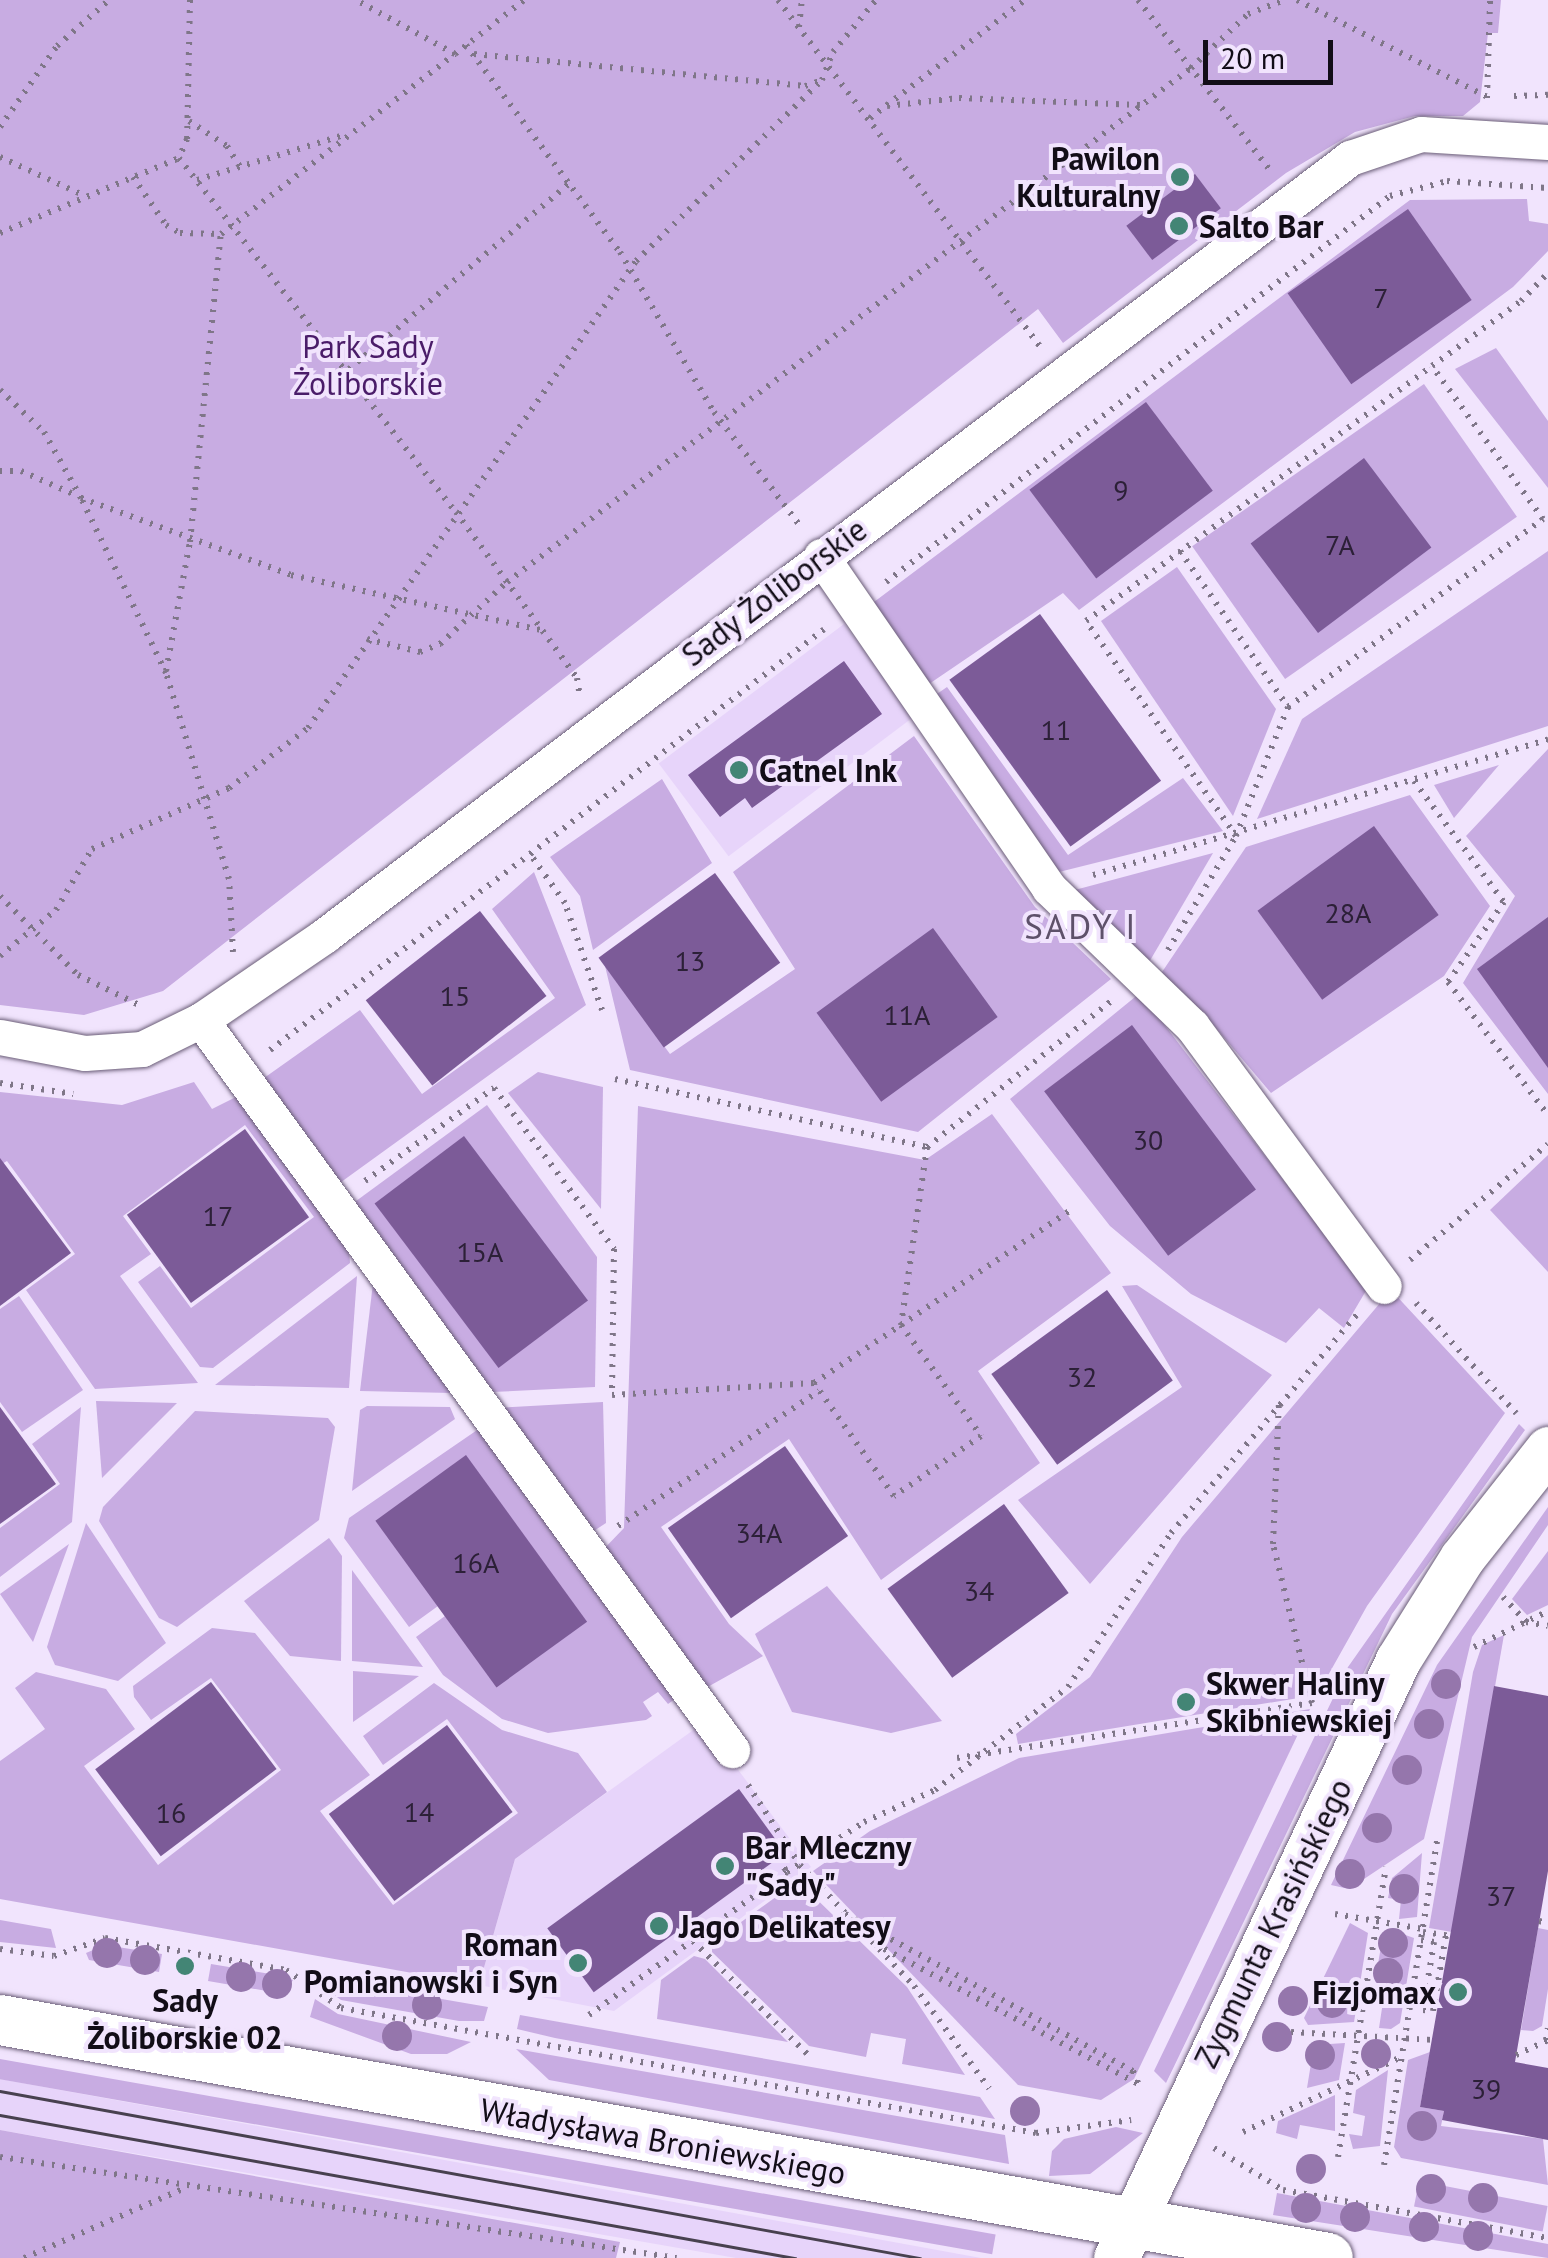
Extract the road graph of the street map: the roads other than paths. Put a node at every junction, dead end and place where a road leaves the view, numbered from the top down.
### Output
1 (1548, 142) edge
2 (821, 556) junction
3 (201, 1020) junction
4 (0, 1037) edge
5 (1388, 1282) road end
6 (1548, 1449) edge
7 (732, 1750) road end
8 (0, 2020) edge
9 (1124, 2241) edge
10 (1328, 2258) edge

1 - 2 street, Sady Żoliborskie
2 - 3 street, Sady Żoliborskie
2 - 5 street
3 - 4 street, Sady Żoliborskie
3 - 7 street
6 - 9 street, Zygmunta Krasińskiego
8 - 9 main road, Władysława Broniewskiego
9 - 10 main road, Władysława Broniewskiego

